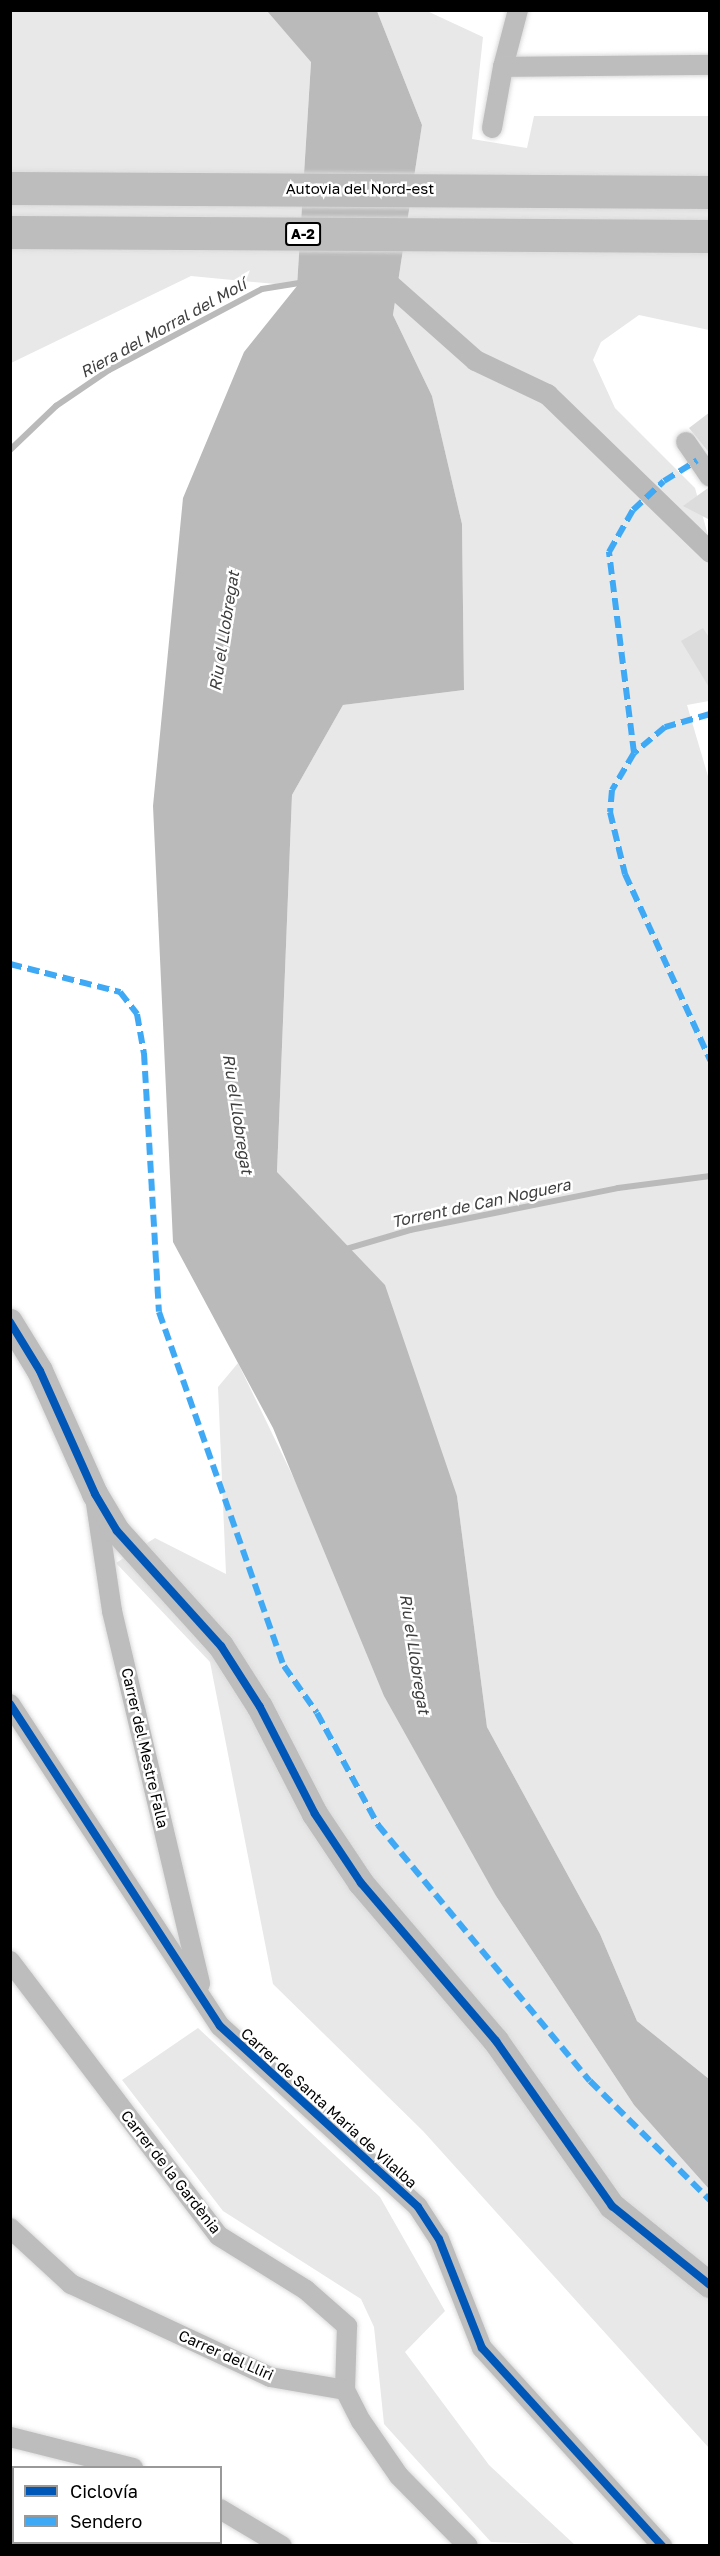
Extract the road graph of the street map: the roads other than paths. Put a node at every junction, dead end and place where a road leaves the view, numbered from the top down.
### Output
1 (518, 10) edge
2 (710, 65) edge
3 (503, 67) junction
4 (492, 128) dead end
5 (10, 188) edge
6 (710, 192) edge
7 (10, 232) edge
8 (710, 236) edge
9 (686, 442) dead end
10 (710, 477) edge
11 (10, 1322) edge
12 (95, 1494) junction
13 (10, 1704) edge
14 (10, 1961) edge
15 (204, 2000) junction
16 (10, 2228) edge
17 (710, 2285) edge
18 (345, 2390) junction
19 (10, 2438) edge
20 (125, 2466) edge
21 (222, 2510) edge
22 (282, 2546) edge
23 (468, 2546) edge
24 (662, 2546) edge

1 - 3 street
2 - 3 street
3 - 4 street
5 - 6 highway, Autovia del Nord-est
7 - 8 highway, A-2
9 - 10 street
11 - 12 street
12 - 15 street, Carrer del Mestre Falla
12 - 17 street
13 - 15 street, Carrer de Santa Maria de Vilalba
14 - 18 street, Carrer de la Gardènia
15 - 24 street, Carrer de Santa Maria de Vilalba
16 - 18 street, Carrer del Lliri
18 - 23 street
19 - 20 street
21 - 22 street

